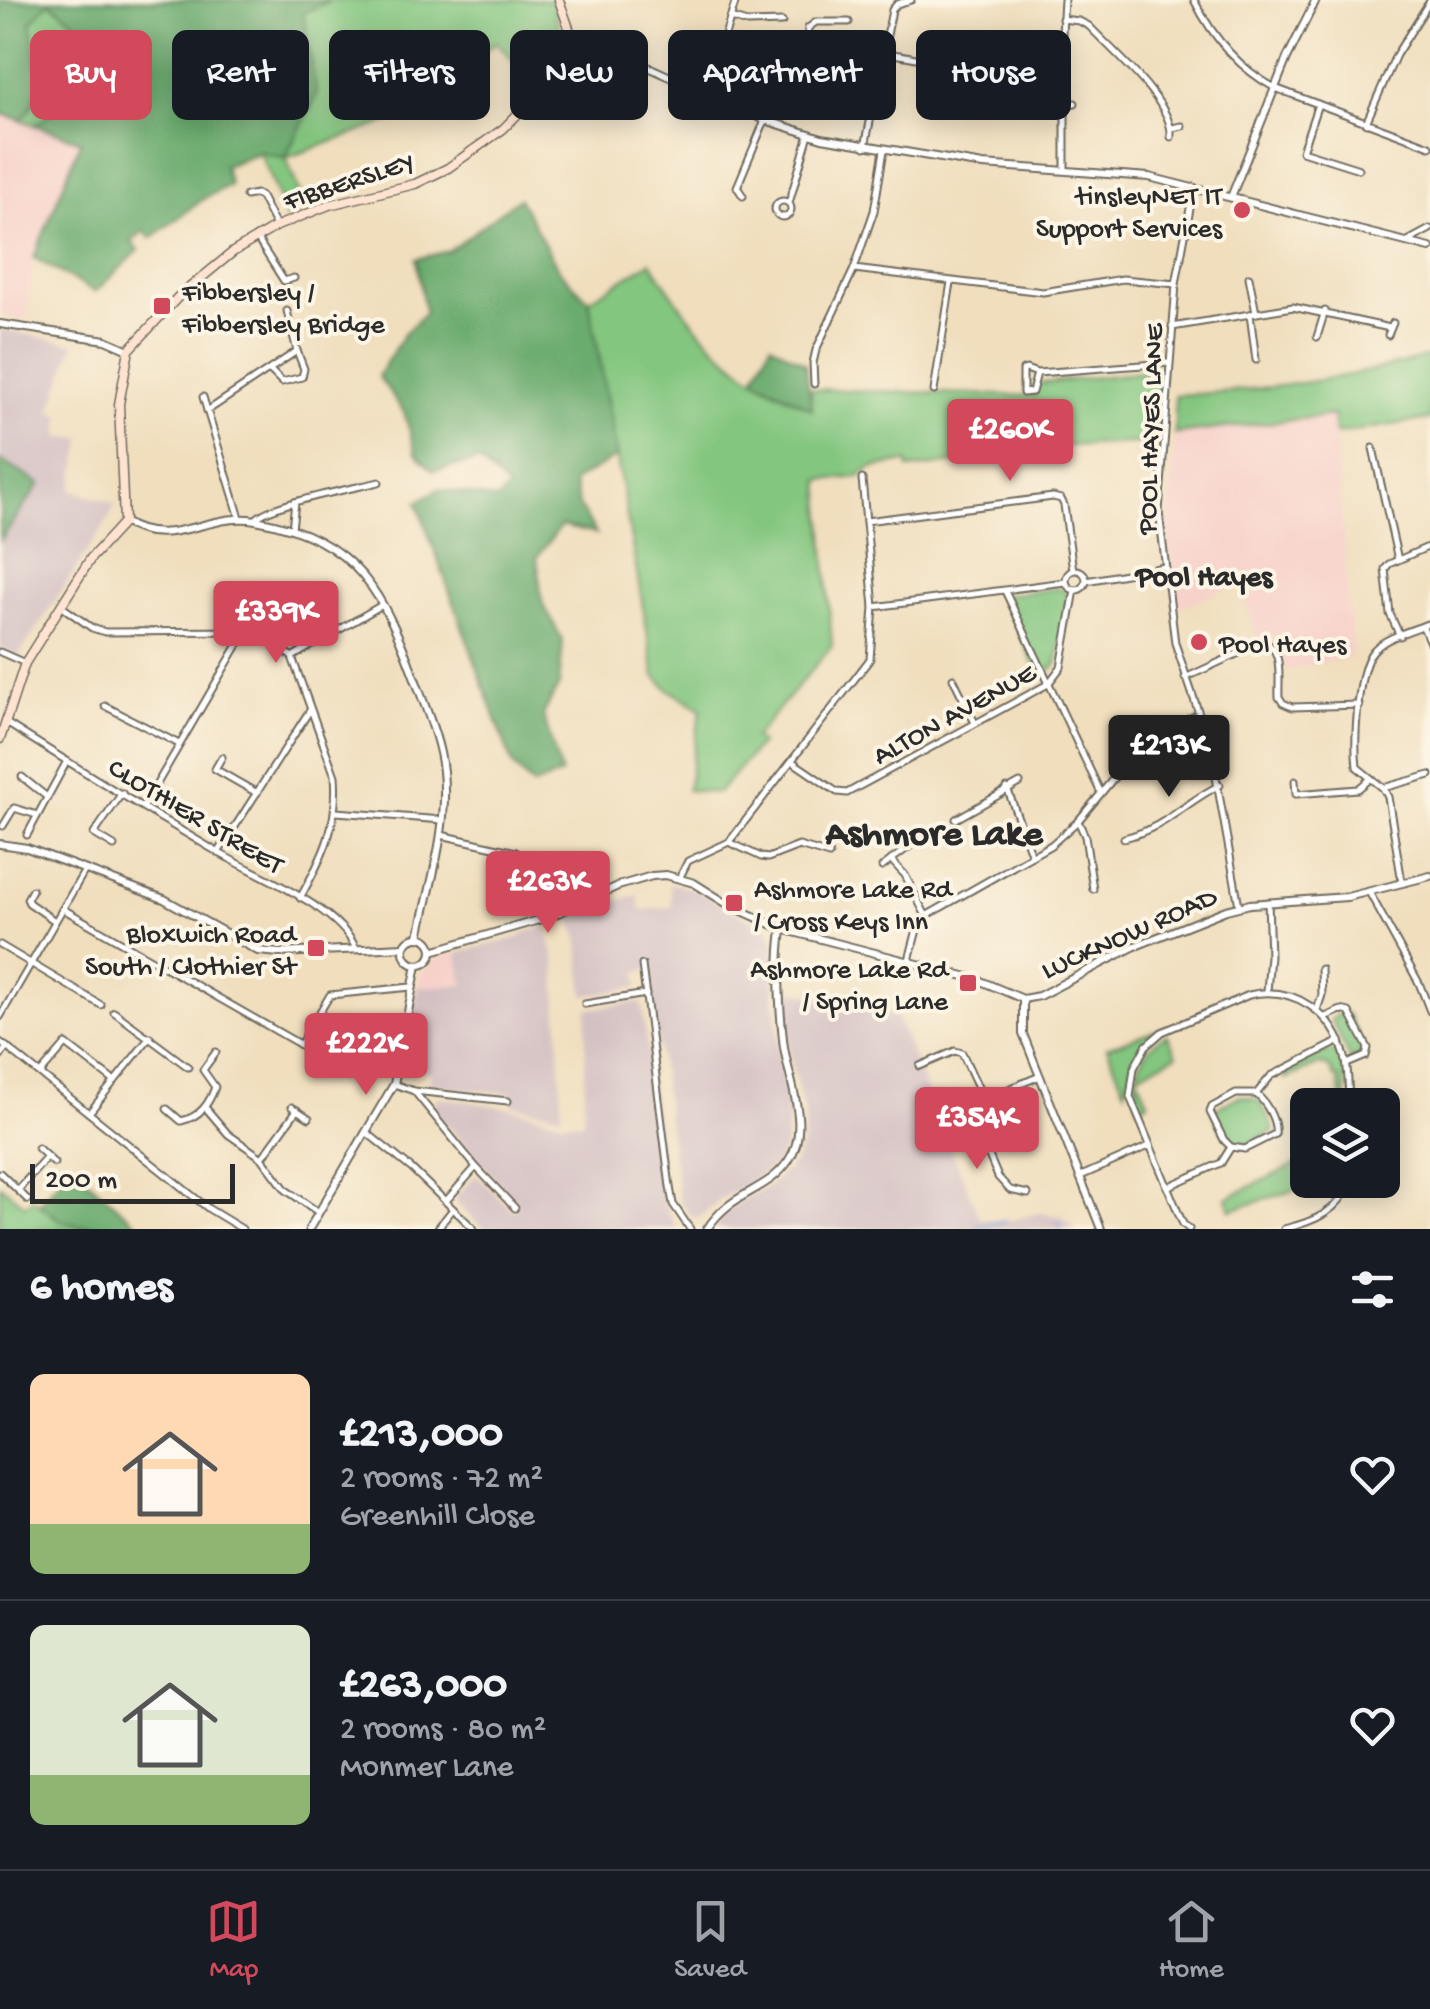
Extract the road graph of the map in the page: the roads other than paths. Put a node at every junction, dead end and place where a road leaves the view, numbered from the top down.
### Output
1 (559, 0) edge
2 (736, 0) edge
3 (911, 0) edge
4 (1064, 0) edge
5 (1194, 0) edge
6 (1316, 0) edge
7 (1430, 0) edge
8 (730, 18) junction
9 (1062, 19) junction
10 (782, 22) dead end
11 (849, 22) dead end
12 (570, 30) edge
13 (726, 30) edge
14 (808, 30) edge
15 (887, 30) edge
16 (1062, 30) edge
17 (1275, 88) junction
18 (1075, 104) dead end
19 (1318, 104) junction
20 (513, 120) edge
21 (765, 120) joint
22 (869, 120) edge
23 (1366, 123) junction
24 (1182, 126) dead end
25 (1172, 128) junction
26 (808, 134) junction
27 (1171, 137) dead end
28 (1430, 146) edge
29 (865, 147) junction
30 (884, 150) junction
31 (1064, 169) junction
32 (1359, 169) dead end
33 (1194, 186) junction
34 (246, 196) dead end
35 (742, 196) dead end
36 (1232, 197) junction
37 (789, 203) dead end
38 (277, 226) junction
39 (1430, 228) edge
40 (256, 237) junction
41 (1405, 242) junction
42 (1430, 248) edge
43 (854, 269) junction
44 (1249, 277) dead end
45 (294, 278) dead end
46 (951, 282) junction
47 (1176, 284) junction
48 (287, 311) dead end
49 (1325, 311) junction
50 (1253, 313) junction
51 (290, 321) junction
52 (281, 323) dead end
53 (0, 324) edge
54 (1171, 327) junction
55 (1390, 328) dead end
56 (1318, 337) dead end
57 (129, 350) junction
58 (296, 350) junction
59 (1256, 360) dead end
60 (1169, 363) junction
61 (269, 369) junction
62 (1037, 373) junction
63 (814, 384) dead end
64 (934, 390) dead end
65 (203, 397) dead end
66 (207, 411) junction
67 (1373, 448) dead end
68 (1386, 457) dead end
69 (1375, 459) junction
70 (862, 479) dead end
71 (379, 482) dead end
72 (295, 502) junction
73 (240, 518) junction
74 (256, 520) junction
75 (866, 521) junction
76 (124, 522) junction
77 (292, 530) junction
78 (1430, 546) edge
79 (1398, 560) junction
80 (1164, 568) junction
81 (1073, 570) junction
82 (1086, 581) junction
83 (1066, 582) junction
84 (1075, 590) junction
85 (1005, 591) junction
86 (385, 604) junction
87 (61, 606) junction
88 (874, 607) junction
89 (1426, 625) edge
90 (246, 632) junction
91 (1400, 636) junction
92 (1430, 643) edge
93 (0, 652) edge
94 (292, 657) junction
95 (26, 663) junction
96 (953, 678) dead end
97 (1185, 678) junction
98 (1048, 684) junction
99 (1359, 705) junction
100 (105, 706) dead end
101 (310, 710) junction
102 (1198, 714) junction
103 (975, 723) junction
104 (8, 724) junction
105 (0, 740) edge
106 (178, 744) junction
107 (222, 758) dead end
108 (66, 762) junction
109 (793, 762) junction
110 (206, 764) dead end
111 (215, 769) junction
112 (1430, 775) edge
113 (22, 776) dead end
114 (1369, 780) junction
115 (1295, 781) dead end
116 (1020, 782) dead end
117 (1220, 784) junction
118 (1007, 788) junction
119 (1383, 788) junction
120 (1100, 790) junction
121 (122, 793) junction
122 (256, 793) junction
123 (48, 797) junction
124 (144, 806) junction
125 (336, 812) junction
126 (38, 815) junction
127 (956, 818) dead end
128 (444, 820) junction
129 (1078, 821) junction
130 (3, 826) dead end
131 (27, 835) dead end
132 (441, 835) junction
133 (1124, 838) dead end
134 (729, 842) junction
135 (0, 844) edge
136 (114, 846) dead end
137 (910, 846) dead end
138 (218, 852) junction
139 (516, 852) dead end
140 (829, 855) dead end
141 (1032, 857) junction
142 (892, 860) junction
143 (882, 867) dead end
144 (85, 870) junction
145 (1430, 876) edge
146 (680, 877) junction
147 (1402, 882) junction
148 (1092, 889) dead end
149 (32, 890) dead end
150 (1369, 892) junction
151 (300, 898) junction
152 (1268, 902) junction
153 (1240, 906) junction
154 (63, 909) junction
155 (926, 916) junction
156 (55, 921) junction
157 (782, 929) junction
158 (419, 936) junction
159 (0, 944) edge
160 (404, 947) junction
161 (356, 949) junction
162 (432, 951) junction
163 (909, 960) junction
164 (31, 963) junction
165 (417, 965) junction
166 (642, 965) dead end
167 (1321, 969) dead end
168 (411, 987) junction
169 (1266, 991) junction
170 (646, 994) junction
171 (1022, 999) junction
172 (101, 1004) dead end
173 (585, 1004) dead end
174 (1317, 1010) junction
175 (1430, 1011) edge
176 (114, 1012) dead end
177 (0, 1017) edge
178 (1325, 1017) junction
179 (150, 1037) junction
180 (1340, 1041) junction
181 (0, 1042) edge
182 (300, 1045) junction
183 (7, 1048) junction
184 (216, 1052) dead end
185 (0, 1057) edge
186 (1347, 1064) junction
187 (920, 1066) dead end
188 (188, 1067) dead end
189 (397, 1072) junction
190 (41, 1073) junction
191 (1040, 1076) junction
192 (114, 1081) junction
193 (394, 1084) junction
194 (1348, 1088) edge
195 (414, 1090) junction
196 (1256, 1094) junction
197 (984, 1100) junction
198 (508, 1101) dead end
199 (968, 1106) junction
200 (206, 1107) junction
201 (167, 1109) dead end
202 (89, 1113) junction
203 (942, 1116) dead end
204 (309, 1118) dead end
205 (366, 1132) junction
206 (1149, 1146) junction
207 (1231, 1146) junction
208 (38, 1148) dead end
209 (47, 1157) junction
210 (262, 1158) junction
211 (54, 1163) dead end
212 (476, 1167) junction
213 (0, 1173) edge
214 (1080, 1176) junction
215 (1167, 1187) junction
216 (18, 1190) junction
217 (1028, 1194) dead end
218 (1343, 1198) edge
219 (28, 1200) dead end
220 (446, 1201) junction
221 (515, 1208) dead end
222 (453, 1209) junction
223 (318, 1212) junction
224 (242, 1229) edge
225 (310, 1229) edge
226 (437, 1229) edge
227 (474, 1229) edge
228 (690, 1229) edge
229 (707, 1229) edge
230 (1102, 1229) edge
231 (1189, 1229) edge
232 (1284, 1229) edge

1 - 12 main road
2 - 8 street
3 - 15 street
4 - 9 street
5 - 17 street
6 - 17 street
7 - 23 street
8 - 10 street
8 - 13 street
9 - 16 street
9 - 25 street
11 - 14 street
17 - 19 street
17 - 36 street
18 - 31 street
19 - 23 street
19 - 32 street
20 - 38 main road, FIBBERSLEY
21 - 26 street
21 - 35 street
22 - 29 street
23 - 28 street
24 - 25 street
25 - 27 street
26 - 29 street
26 - 37 street
29 - 30 street
30 - 31 street
30 - 43 street
31 - 33 street
33 - 36 street
33 - 47 street, POOL HAYES LANE
34 - 38 street
36 - 41 street
38 - 40 main road, FIBBERSLEY
39 - 41 street
40 - 45 street
40 - 57 main road, FIBBERSLEY
41 - 42 street
43 - 46 street
43 - 63 street
44 - 50 street
46 - 47 street
46 - 64 street
47 - 54 street, POOL HAYES LANE
48 - 51 street
49 - 50 street
49 - 55 street
49 - 56 street
50 - 54 street
50 - 59 street
51 - 52 street
51 - 58 street
53 - 57 street
54 - 60 street, POOL HAYES LANE
57 - 76 main road
58 - 61 street
58 - 61 street
60 - 62 street
60 - 80 street, POOL HAYES LANE
61 - 66 street
62 - 62 street
65 - 66 street
66 - 73 street
67 - 69 street
68 - 69 street
69 - 79 street
70 - 75 street
71 - 72 street
72 - 74 street
72 - 77 street
73 - 74 street
73 - 76 street
74 - 77 street
75 - 81 street
75 - 88 street
76 - 87 main road
77 - 86 street
78 - 79 street
79 - 91 street
80 - 82 street
80 - 97 street, POOL HAYES LANE
81 - 82 street
81 - 83 street
82 - 84 street
83 - 84 street
83 - 85 street
84 - 98 street, ALTON AVENUE
85 - 88 street
85 - 98 street
86 - 94 street
86 - 128 street
87 - 90 street
87 - 95 main road
88 - 109 street
89 - 91 street
89 - 92 street
90 - 94 street
90 - 106 street
91 - 99 street
93 - 95 street
94 - 101 street
95 - 104 main road
96 - 103 street
97 - 99 street
97 - 102 street, POOL HAYES LANE
98 - 103 street, ALTON AVENUE
98 - 120 street
99 - 114 street
100 - 106 street
101 - 122 street
101 - 125 street
102 - 117 street, POOL HAYES LANE
102 - 120 street
103 - 109 street, ALTON AVENUE
104 - 105 main road
104 - 108 street, CLOTHIER STREET
106 - 124 street
107 - 111 street
108 - 121 street, CLOTHIER STREET
108 - 123 street
109 - 134 street
110 - 111 street
111 - 122 street
112 - 119 street
113 - 123 street
114 - 115 street
114 - 119 street
116 - 118 street
117 - 133 street
117 - 153 street, POOL HAYES LANE
118 - 127 street
118 - 141 street
119 - 147 street
120 - 129 street
121 - 124 street, CLOTHIER STREET
121 - 136 street
122 - 138 street
123 - 126 street
124 - 138 street, CLOTHIER STREET
125 - 128 street
125 - 151 street
126 - 130 street
126 - 131 street
128 - 132 street
129 - 141 street
129 - 148 street
132 - 139 street
132 - 158 street
134 - 140 street
134 - 146 street
135 - 144 street
137 - 142 street
138 - 151 street, CLOTHIER STREET
141 - 155 street
142 - 143 street
142 - 155 street
144 - 154 street
144 - 161 street
145 - 147 street, LUCKNOW ROAD
146 - 157 street
146 - 162 street
147 - 150 street, LUCKNOW ROAD
149 - 156 street
150 - 152 street, LUCKNOW ROAD
150 - 175 street
151 - 161 street, CLOTHIER STREET
152 - 153 street, LUCKNOW ROAD
152 - 169 street
153 - 171 street, LUCKNOW ROAD
154 - 156 street
154 - 182 street
155 - 163 street
156 - 164 street
157 - 163 street
157 - 229 street
158 - 160 street
158 - 162 street
159 - 164 street
160 - 161 street
160 - 165 street
162 - 165 street
163 - 171 street
164 - 172 street
164 - 177 street
165 - 168 street
166 - 170 street
167 - 174 street
168 - 182 street
168 - 189 street
169 - 174 street
169 - 206 street
170 - 173 street
170 - 228 street
171 - 191 street
174 - 178 street
176 - 179 street
178 - 180 street
178 - 186 street
179 - 188 street
179 - 192 street
180 - 186 street
180 - 196 street
181 - 183 street
182 - 189 street
183 - 185 street
183 - 190 street
184 - 200 street
186 - 194 street
187 - 197 street
189 - 193 street
190 - 192 street
190 - 202 street
191 - 197 street
191 - 214 street
192 - 202 street
193 - 195 street
193 - 205 street
195 - 198 street
195 - 212 street
196 - 207 street
196 - 207 street
197 - 199 street
199 - 203 street
199 - 217 street
200 - 201 street
200 - 210 street
202 - 224 street
204 - 210 street
205 - 220 street
205 - 223 street
206 - 214 street
206 - 215 street
207 - 215 street
208 - 209 street
209 - 211 street
209 - 216 street
210 - 223 street
212 - 220 street
212 - 221 street
213 - 216 street
214 - 230 street
215 - 231 street
216 - 219 street
218 - 232 street
220 - 222 street
222 - 226 street
222 - 227 street
223 - 225 street

